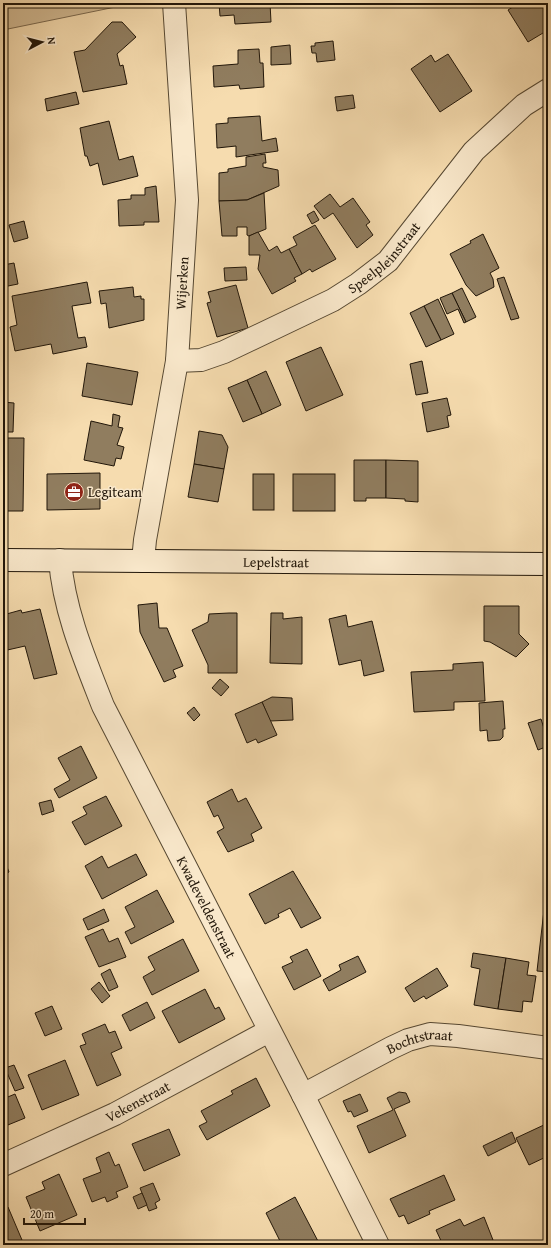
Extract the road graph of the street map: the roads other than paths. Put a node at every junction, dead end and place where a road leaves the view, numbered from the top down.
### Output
1 (174, 3) edge
2 (548, 90) edge
3 (177, 361) junction
4 (3, 560) edge
5 (60, 560) junction
6 (143, 561) junction
7 (548, 564) edge
8 (269, 1031) junction
9 (548, 1048) edge
10 (303, 1095) junction
11 (3, 1164) edge
12 (378, 1245) edge

1 - 3 street, Wijerken
2 - 3 street, Speelpleinstraat
3 - 6 street, Wijerken
4 - 5 street, Lepelstraat
5 - 6 street, Lepelstraat
5 - 8 street, Kwadeveldenstraat
6 - 7 street, Lepelstraat
8 - 10 street, Kwadeveldenstraat
8 - 11 street, Vekenstraat
9 - 10 street, Bochtstraat
10 - 12 street, Kwadeveldenstraat

